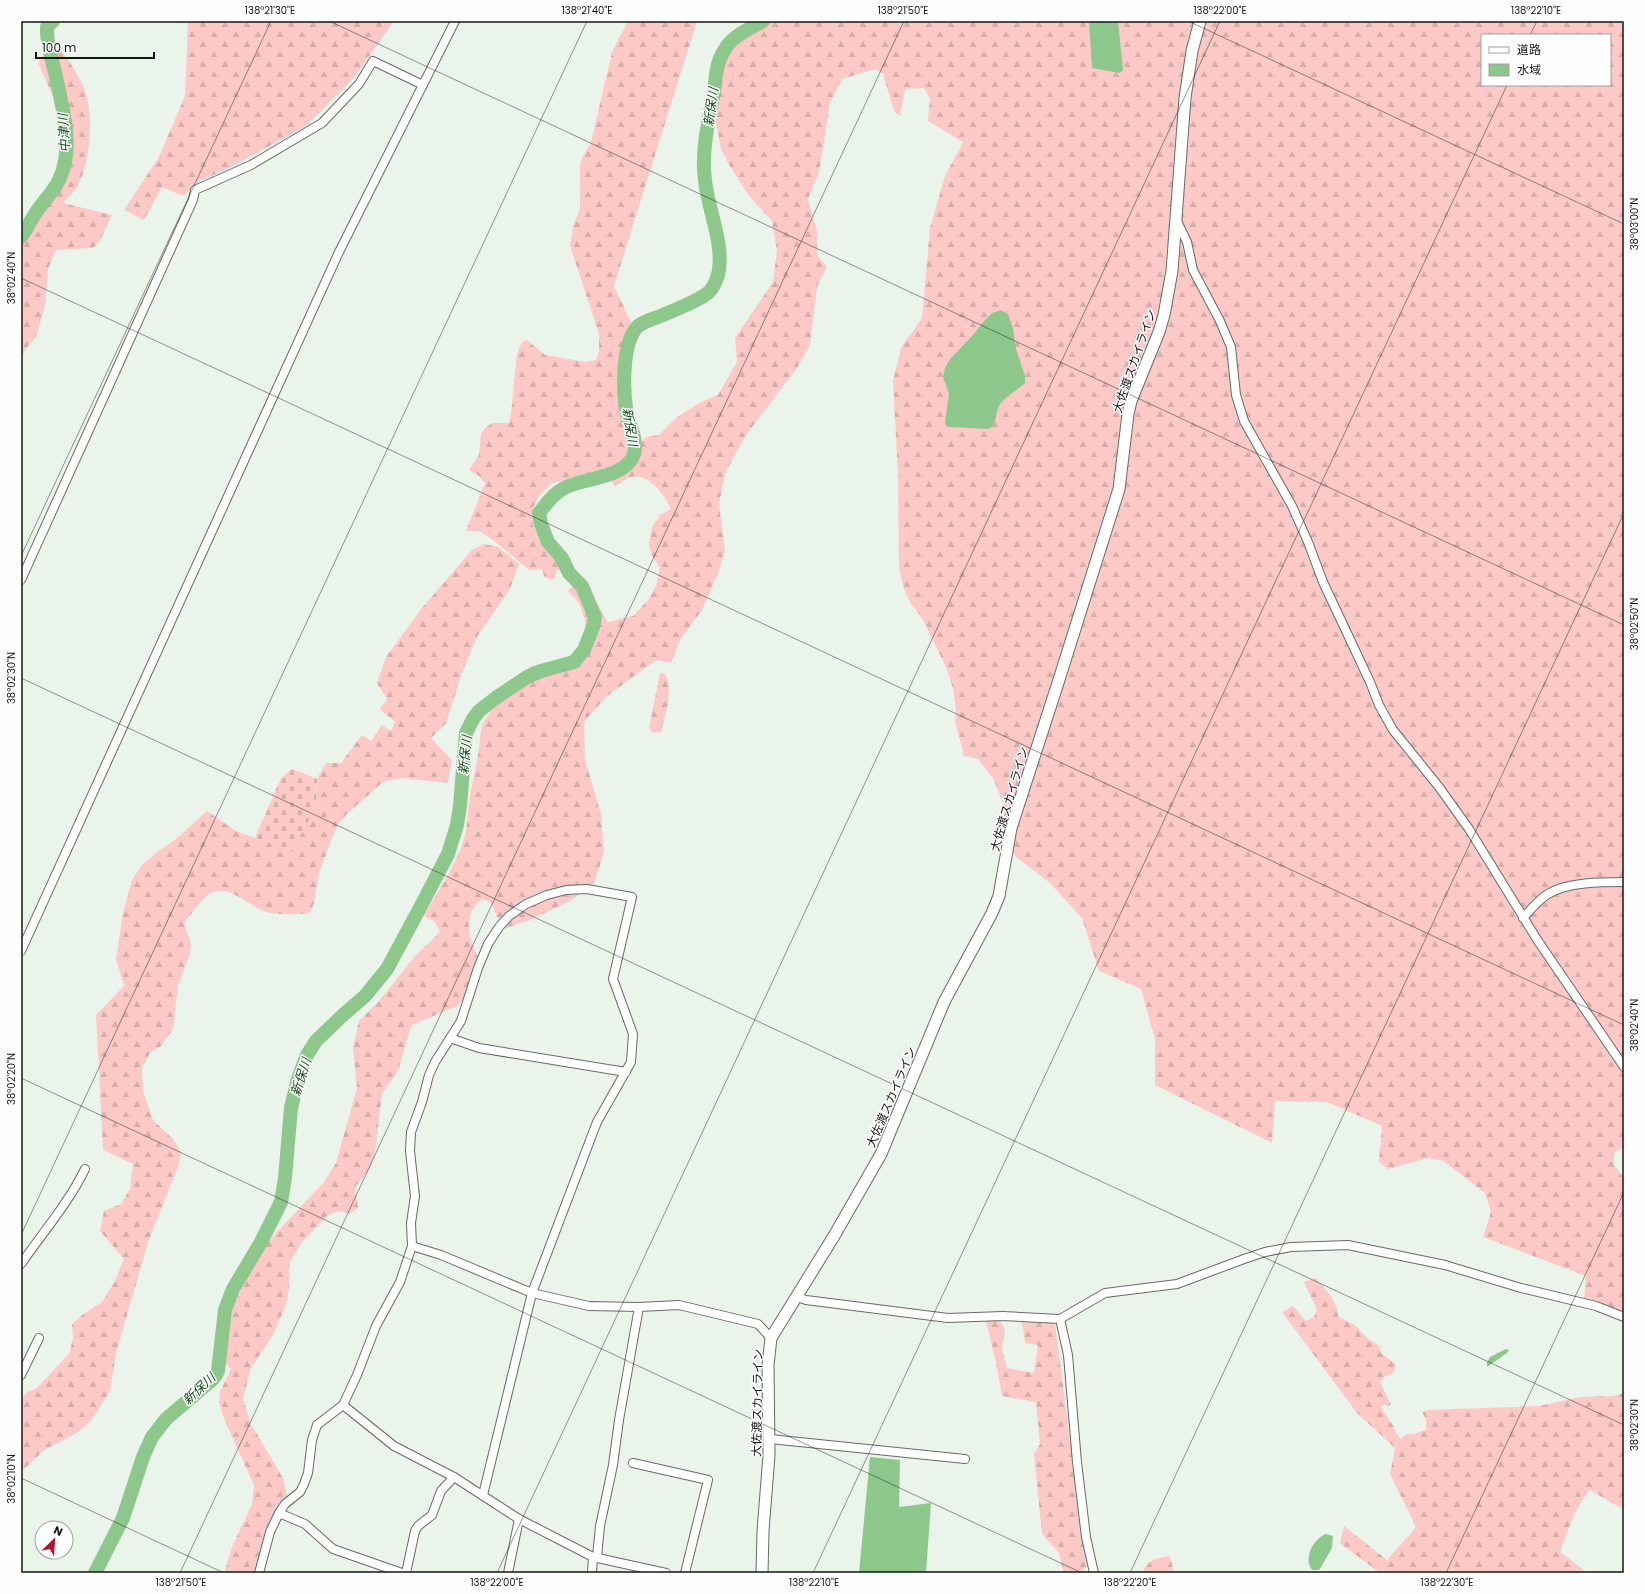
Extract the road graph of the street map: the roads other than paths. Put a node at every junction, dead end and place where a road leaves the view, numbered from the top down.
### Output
1 (455, 21) edge
2 (1200, 21) edge
3 (423, 85) junction
4 (1176, 219) junction
5 (21, 580) edge
6 (1624, 882) edge
7 (1523, 918) junction
8 (21, 951) edge
9 (450, 1038) junction
10 (1624, 1067) edge
11 (626, 1072) junction
12 (85, 1169) dead end
13 (412, 1246) junction
14 (21, 1264) edge
15 (532, 1293) junction
16 (796, 1297) junction
17 (640, 1307) junction
18 (1624, 1317) edge
19 (1060, 1318) junction
20 (40, 1338) dead end
21 (771, 1338) junction
22 (21, 1374) edge
23 (344, 1405) junction
24 (770, 1439) junction
25 (965, 1459) dead end
26 (633, 1463) dead end
27 (454, 1477) junction
28 (483, 1496) junction
29 (279, 1513) junction
30 (519, 1519) junction
31 (595, 1557) junction
32 (1092, 1571) edge
33 (259, 1573) edge
34 (402, 1573) edge
35 (406, 1573) edge
36 (508, 1573) edge
37 (592, 1573) edge
38 (666, 1573) edge
39 (685, 1573) edge
40 (762, 1573) edge

1 - 3 street
2 - 4 street, 大佐渡スカイライン
3 - 5 street
3 - 8 street
4 - 7 street
4 - 16 street, 大佐渡スカイライン
6 - 7 street
7 - 10 street
9 - 11 street
9 - 11 street
9 - 13 street
11 - 15 street
12 - 14 street
13 - 15 street
13 - 23 street
15 - 17 street
15 - 28 street
16 - 19 street
16 - 21 street, 大佐渡スカイライン
17 - 21 street
17 - 31 street
18 - 19 street
19 - 32 street
20 - 22 street
21 - 24 street, 大佐渡スカイライン
23 - 27 street
23 - 29 street
24 - 25 street
24 - 40 street, 大佐渡スカイライン
26 - 39 street
27 - 28 street
27 - 35 street
28 - 30 street
29 - 33 street
29 - 34 street
30 - 31 street
30 - 36 street
31 - 37 street
31 - 38 street

